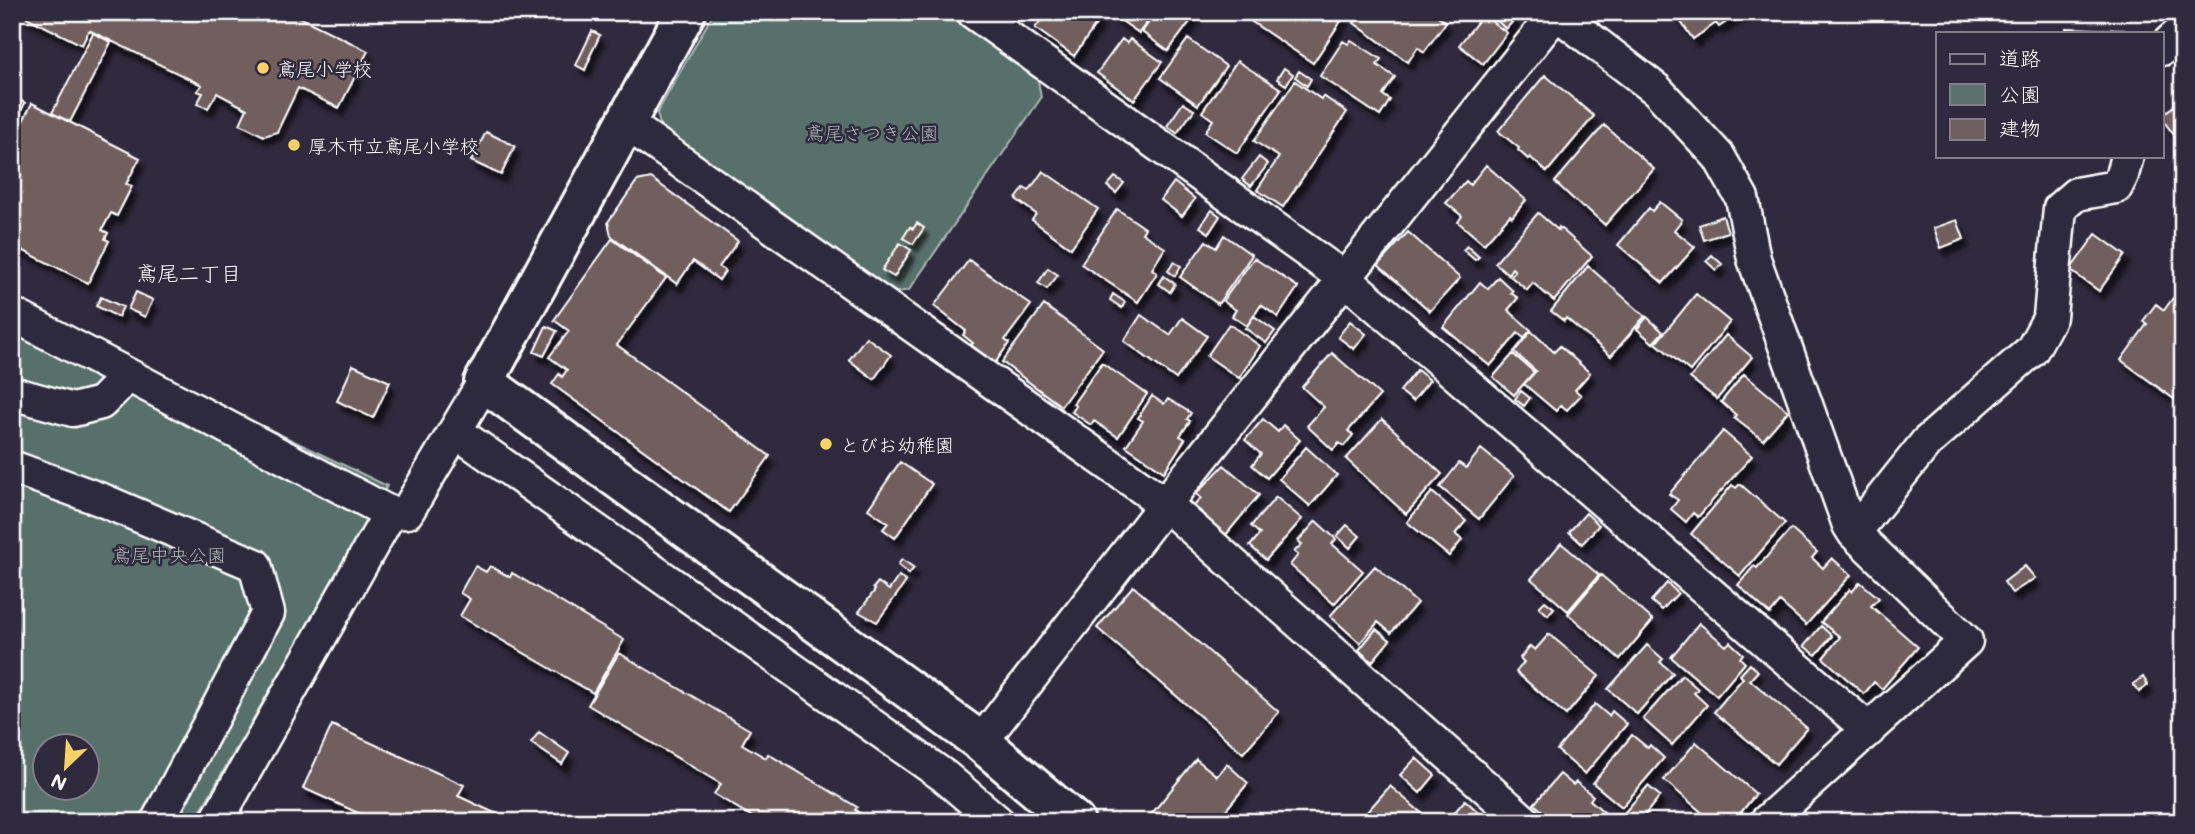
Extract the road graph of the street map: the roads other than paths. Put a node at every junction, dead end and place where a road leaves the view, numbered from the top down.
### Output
1 (686, 12) edge
2 (973, 12) edge
3 (1556, 13) edge
4 (2183, 30) edge
5 (2164, 47) edge
6 (626, 123) junction
7 (2126, 158) edge
8 (1344, 278) junction
9 (12, 314) edge
10 (128, 375) junction
11 (484, 382) junction
12 (12, 393) edge
13 (456, 431) junction
14 (12, 467) edge
15 (1165, 504) junction
16 (390, 513) junction
17 (1854, 533) junction
18 (1869, 730) junction
19 (981, 741) junction
20 (157, 822) edge
21 (216, 822) edge
22 (998, 822) edge
23 (1075, 822) edge
24 (1525, 822) edge
25 (1766, 822) edge

1 - 6 street
2 - 8 street
3 - 8 street
3 - 17 street
4 - 5 street
6 - 11 street
6 - 15 street
7 - 17 street
8 - 15 street
8 - 18 street
9 - 10 street
10 - 12 street
10 - 16 street
11 - 13 street
11 - 19 street
13 - 16 street
13 - 22 street
14 - 20 street
15 - 19 street
15 - 24 street
16 - 21 street
17 - 18 street
18 - 25 street
19 - 23 street

